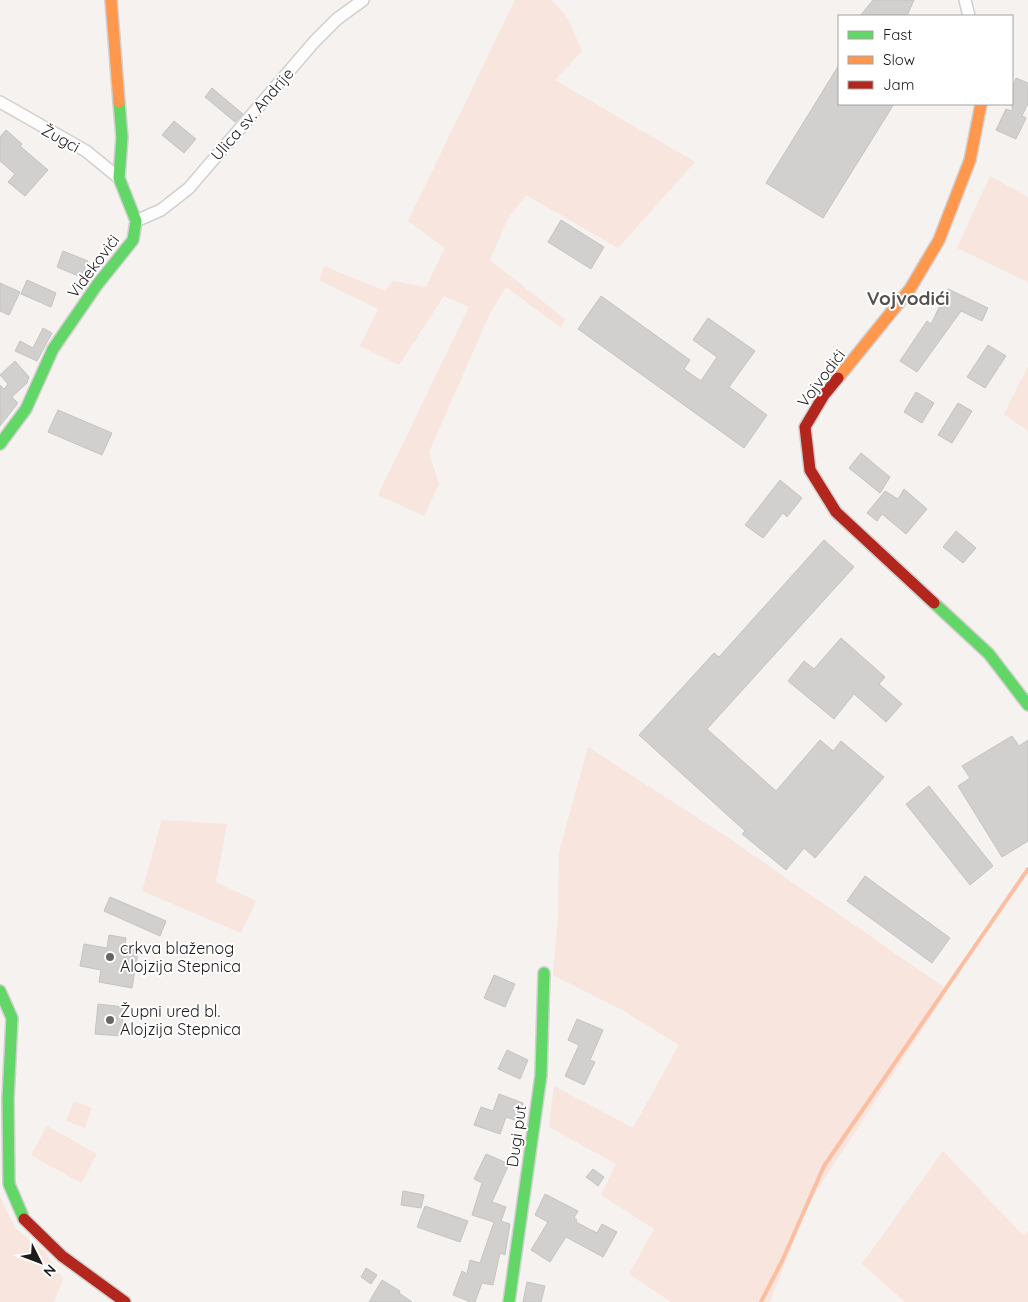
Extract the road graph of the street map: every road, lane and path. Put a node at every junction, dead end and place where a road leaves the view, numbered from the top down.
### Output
1 (111, 0) edge
2 (362, 0) edge
3 (965, 0) edge
4 (969, 15) edge
5 (0, 102) edge
6 (981, 105) edge
7 (119, 178) junction
8 (136, 221) junction
9 (0, 444) edge
10 (1028, 705) edge
11 (544, 973) dead end
12 (0, 991) edge
13 (125, 1302) edge
14 (509, 1302) edge

1 - 7 street
2 - 8 street, Ulica sv. Andrije
3 - 4 street
5 - 7 street, Žugci
6 - 10 street, Vojvodići
7 - 8 street
8 - 9 street, Videkovići
11 - 14 street, Dugi put
12 - 13 street

